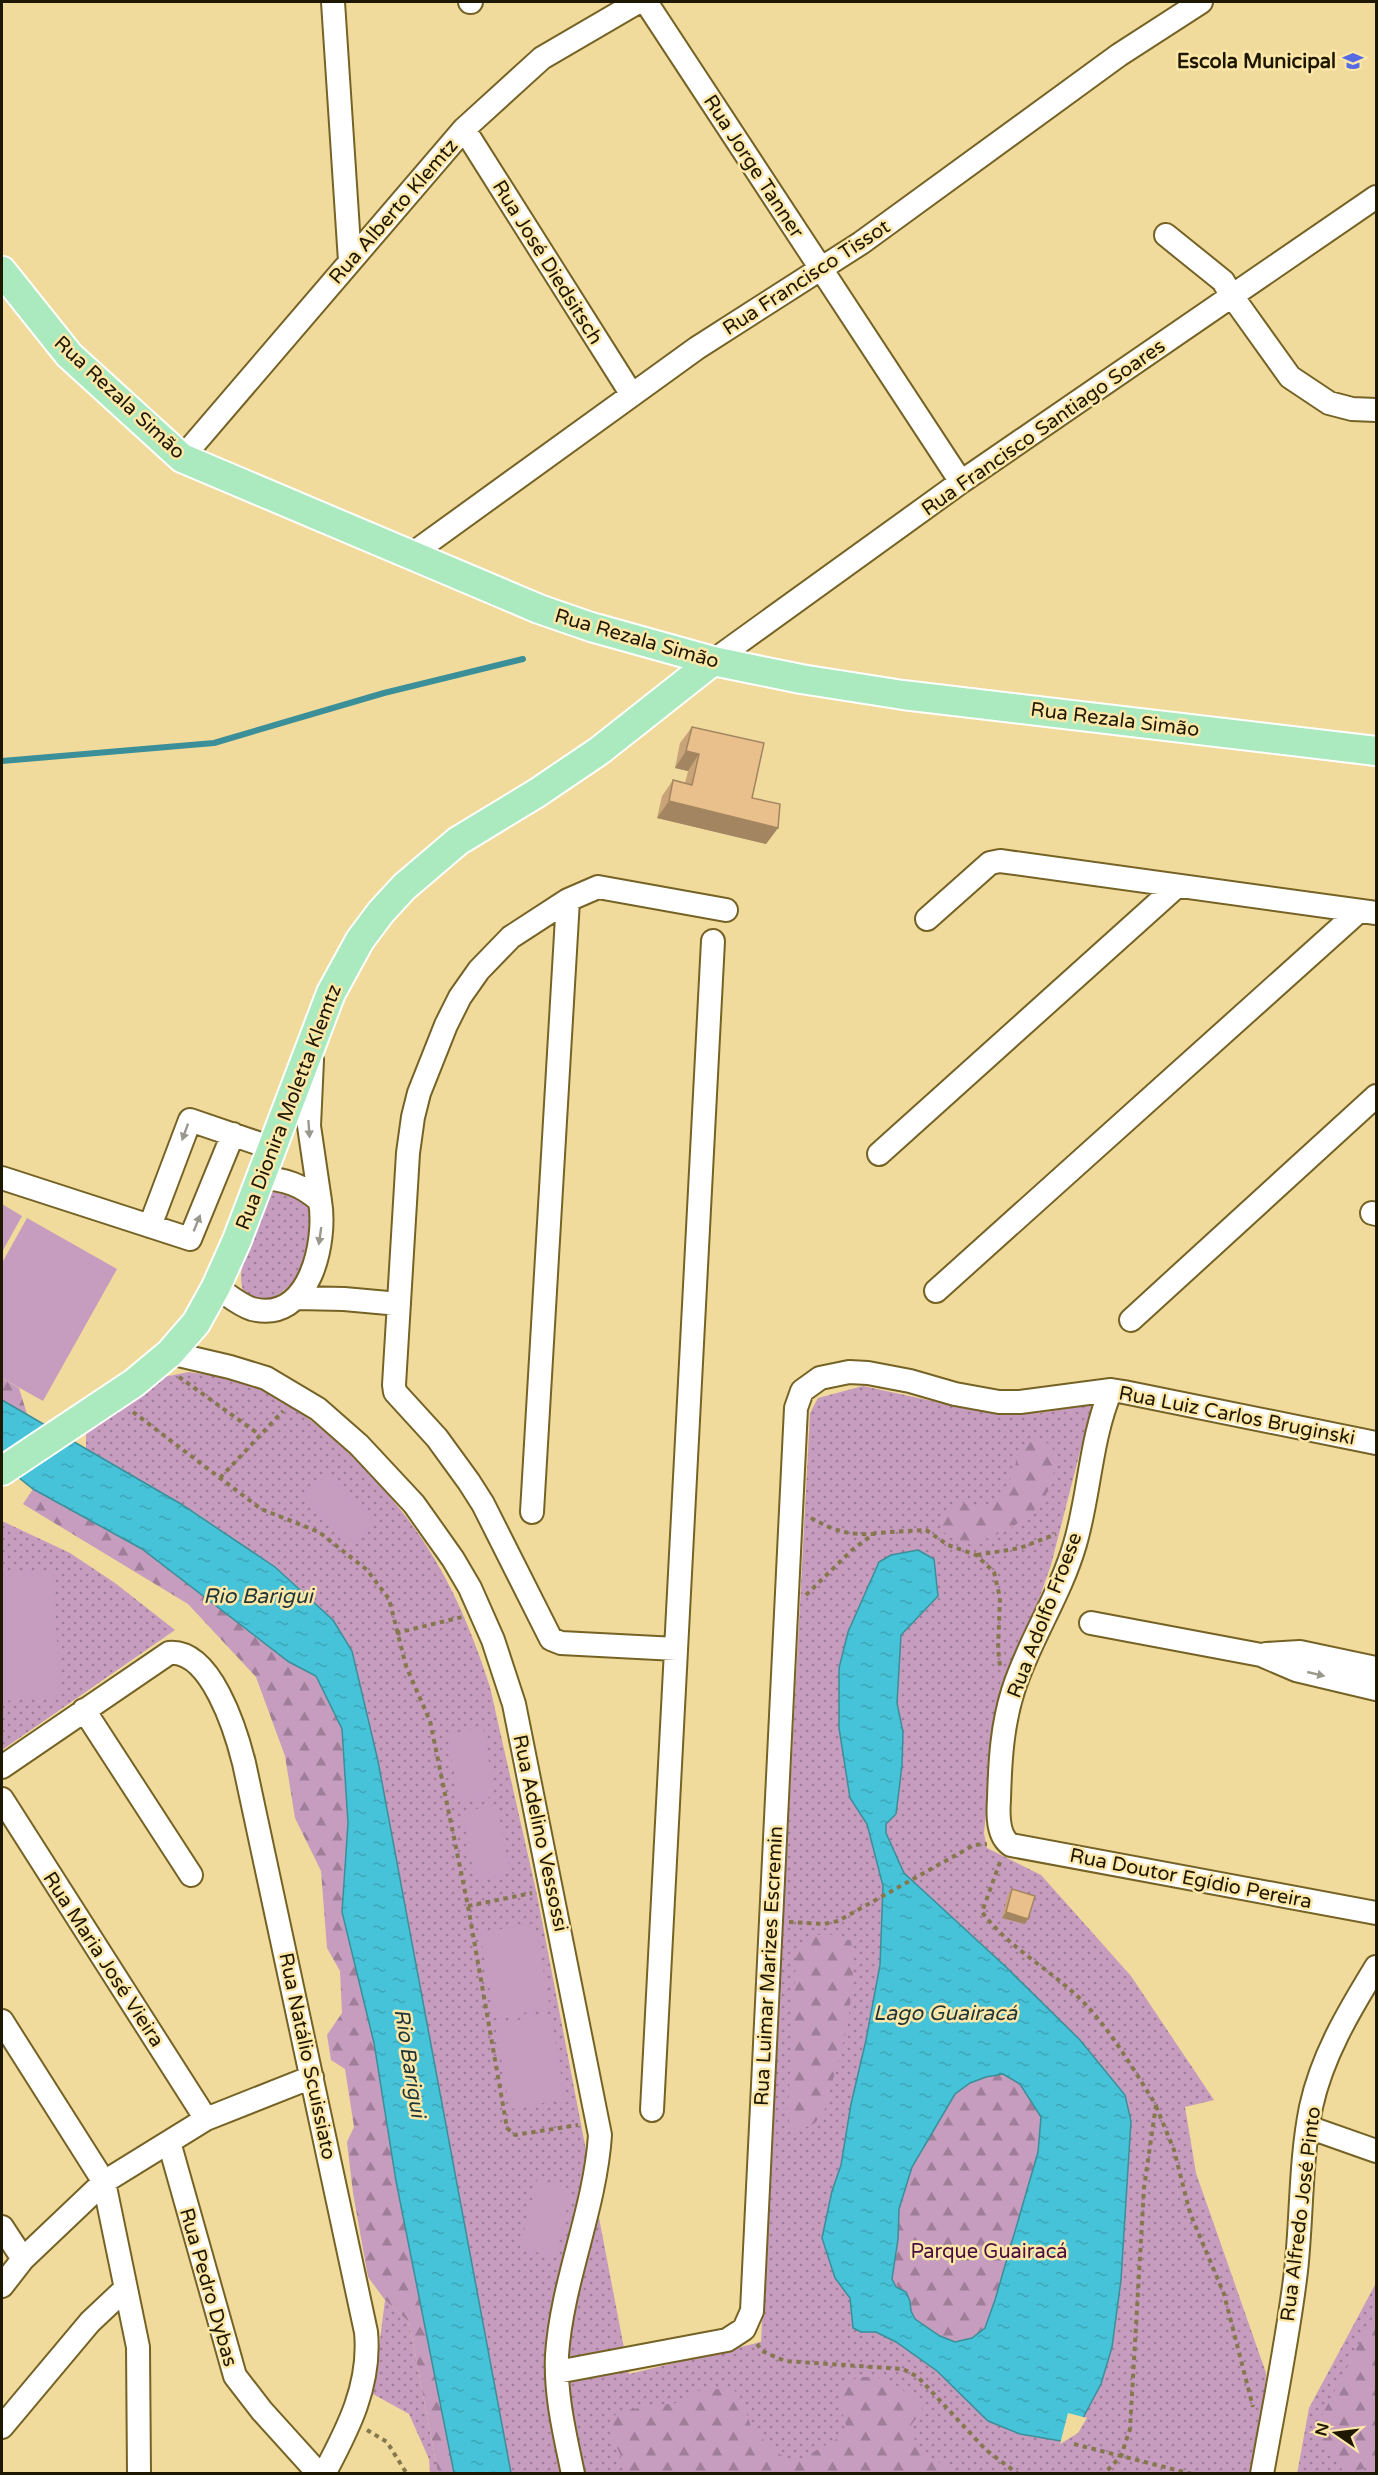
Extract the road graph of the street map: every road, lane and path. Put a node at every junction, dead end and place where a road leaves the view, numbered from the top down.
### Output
1 (333, 2) edge
2 (638, 2) edge
3 (646, 2) edge
4 (1201, 2) edge
5 (464, 129) junction
6 (1377, 197) edge
7 (1166, 235) dead end
8 (350, 261) junction
9 (822, 269) junction
10 (2, 271) edge
11 (1232, 296) junction
12 (632, 395) junction
13 (1377, 410) edge
14 (182, 458) junction
15 (961, 482) junction
16 (412, 554) junction
17 (712, 661) junction
18 (1377, 750) edge
19 (1177, 886) junction
20 (568, 900) junction
21 (726, 910) dead end
22 (1368, 912) edge
23 (927, 920) dead end
24 (713, 941) dead end
25 (315, 1028) junction
26 (1377, 1096) edge
27 (233, 1134) junction
28 (272, 1148) junction
29 (879, 1154) dead end
30 (2, 1178) edge
31 (261, 1178) junction
32 (320, 1201) junction
33 (150, 1226) junction
34 (216, 1287) junction
35 (936, 1291) dead end
36 (297, 1298) junction
37 (399, 1304) junction
38 (1131, 1320) dead end
39 (165, 1358) junction
40 (1111, 1390) junction
41 (298, 1395) junction
42 (114, 1397) junction
43 (796, 1408) joint
44 (260, 1435) junction
45 (1377, 1443) edge
46 (2, 1471) edge
47 (220, 1478) junction
48 (791, 1508) junction
49 (532, 1512) dead end
50 (1081, 1520) junction
51 (875, 1533) junction
52 (976, 1555) junction
53 (786, 1609) junction
54 (482, 1612) junction
55 (1091, 1623) dead end
56 (396, 1633) junction
57 (676, 1649) junction
58 (1261, 1655) junction
59 (1377, 1668) edge
60 (1001, 1671) dead end
61 (1377, 1689) edge
62 (84, 1710) junction
63 (2, 1767) edge
64 (2, 1799) edge
65 (1007, 1842) junction
66 (191, 1875) dead end
67 (552, 1889) junction
68 (468, 1906) junction
69 (1377, 1913) edge
70 (771, 1921) junction
71 (1377, 1967) edge
72 (2, 2022) edge
73 (312, 2077) junction
74 (1156, 2105) junction
75 (652, 2109) dead end
76 (206, 2119) junction
77 (599, 2121) junction
78 (1308, 2127) junction
79 (169, 2142) junction
80 (1377, 2151) edge
81 (104, 2182) junction
82 (2, 2227) edge
83 (23, 2259) junction
84 (2, 2286) edge
85 (125, 2289) junction
86 (744, 2329) junction
87 (557, 2372) junction
88 (351, 2420) junction
89 (1270, 2426) junction
90 (2, 2427) edge
91 (1074, 2444) dead end
92 (1121, 2456) junction
93 (1177, 2472) edge
94 (139, 2474) edge
95 (319, 2474) edge
96 (324, 2474) edge
97 (407, 2474) edge
98 (573, 2474) edge
99 (1018, 2474) edge
100 (1104, 2474) edge
101 (1192, 2474) edge
102 (1262, 2474) edge

1 - 8 street
2 - 5 street, Rua Alberto Klemtz
3 - 9 street, Rua Jorge Tanner
4 - 9 street, Rua Francisco Tissot
5 - 8 street, Rua Alberto Klemtz
5 - 12 street, Rua José Diedsitsch
6 - 11 street, Rua Francisco Santiago Soares
7 - 11 street
8 - 14 street, Rua Alberto Klemtz
9 - 12 street, Rua Francisco Tissot
9 - 15 street, Rua Jorge Tanner
10 - 14 main road, Rua Rezala Simão
11 - 13 street
11 - 15 street, Rua Francisco Santiago Soares
12 - 16 street, Rua Francisco Tissot
14 - 16 main road, Rua Rezala Simão
15 - 17 street, Rua Francisco Santiago Soares
16 - 17 main road, Rua Rezala Simão
17 - 18 main road, Rua Rezala Simão
17 - 25 main road, Rua Dionira Moletta Klemtz
19 - 22 street
19 - 23 street
19 - 29 street
20 - 21 street
20 - 37 street
20 - 49 street
22 - 35 street
24 - 57 street
25 - 28 main road, Rua Dionira Moletta Klemtz
25 -> 32 street
26 - 38 street
27 - 28 street
33 -> 27 street
27 -> 33 street
28 - 31 main road, Rua Dionira Moletta Klemtz
30 - 33 street
31 - 32 street
31 - 34 main road, Rua Dionira Moletta Klemtz
32 -> 36 street
34 - 36 street
34 - 39 main road, Rua Dionira Moletta Klemtz
36 - 37 street
37 - 57 street
39 - 41 street, Rua Adelino Vessossi
39 - 42 main road, Rua Dionira Moletta Klemtz
39 - 44 path
40 - 43 street, Rua Luiz Carlos Bruginski
40 - 45 street, Rua Luiz Carlos Bruginski
40 - 50 street, Rua Adolfo Froese
41 - 44 path
41 - 54 street, Rua Adelino Vessossi
42 - 46 main road, Rua Dionira Moletta Klemtz
42 - 47 path
43 - 48 street, Rua Luimar Marizes Escremin
44 - 47 path
47 - 56 path
48 - 51 path
48 - 53 street, Rua Luimar Marizes Escremin
50 - 52 path
50 - 65 street, Rua Adolfo Froese
51 - 52 path
51 - 53 path
52 - 60 path
53 - 70 street, Rua Luimar Marizes Escremin
54 - 56 path
54 - 67 street, Rua Adelino Vessossi
55 - 58 street
56 - 68 path
57 - 75 street
58 - 59 street
58 -> 61 street
62 - 63 street
62 - 66 street
62 - 73 street, Rua Natálio Scuissiato
64 - 76 street, Rua Maria José Vieira
65 - 69 street, Rua Doutor Egídio Pereira
65 - 70 path
65 - 74 path
67 - 68 path
67 - 77 street, Rua Adelino Vessossi
68 - 77 path
70 - 86 street, Rua Luimar Marizes Escremin
71 - 78 street, Rua Alfredo José Pinto
72 - 81 street
73 - 76 street
73 - 88 street, Rua Natálio Scuissiato
74 - 89 path
74 - 92 path
76 - 79 street
77 - 87 street, Rua Adelino Vessossi
78 - 80 street
78 - 89 street, Rua Alfredo José Pinto
79 - 81 street
79 - 95 street, Rua Pedro Dybas
81 - 83 street
81 - 85 street
82 - 83 street
83 - 84 street
85 - 90 street
85 - 94 street
86 - 87 street
86 - 99 path
87 - 98 street, Rua Adelino Vessossi
88 - 96 street, Rua Natálio Scuissiato
88 - 97 path
89 - 102 street, Rua Alfredo José Pinto
91 - 92 path
92 - 93 path
92 - 100 path
93 - 101 path

